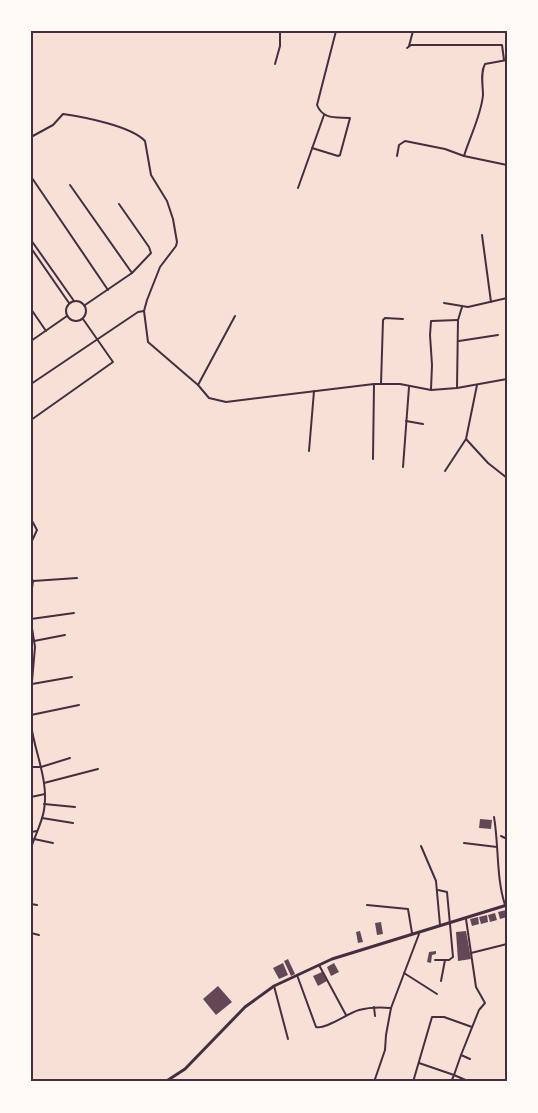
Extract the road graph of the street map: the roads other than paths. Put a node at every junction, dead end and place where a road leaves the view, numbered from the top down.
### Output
1 (280, 31) edge
2 (336, 31) edge
3 (413, 31) edge
4 (505, 60) edge
5 (275, 64) dead end
6 (324, 115) junction
7 (31, 138) edge
8 (312, 148) junction
9 (398, 156) dead end
10 (464, 156) junction
11 (507, 165) edge
12 (32, 178) edge
13 (70, 185) dead end
14 (298, 188) dead end
15 (119, 204) dead end
16 (482, 235) dead end
17 (31, 240) edge
18 (31, 248) edge
19 (132, 273) junction
20 (108, 290) junction
21 (507, 298) edge
22 (74, 301) junction
23 (491, 302) junction
24 (70, 303) junction
25 (444, 303) dead end
26 (85, 305) junction
27 (462, 307) junction
28 (31, 309) edge
29 (144, 311) junction
30 (67, 316) junction
31 (235, 316) dead end
32 (83, 319) junction
33 (403, 319) dead end
34 (458, 320) junction
35 (46, 331) junction
36 (498, 334) dead end
37 (97, 339) junction
38 (459, 340) junction
39 (31, 342) edge
40 (507, 379) edge
41 (31, 384) edge
42 (374, 384) junction
43 (381, 384) junction
44 (198, 385) junction
45 (477, 385) junction
46 (409, 386) junction
47 (457, 388) junction
48 (431, 390) junction
49 (314, 391) junction
50 (31, 420) edge
51 (406, 421) junction
52 (423, 424) dead end
53 (466, 439) junction
54 (309, 452) dead end
55 (373, 459) dead end
56 (403, 467) dead end
57 (445, 471) dead end
58 (507, 478) edge
59 (31, 519) edge
60 (31, 543) edge
61 (31, 577) edge
62 (77, 578) dead end
63 (32, 581) junction
64 (31, 595) edge
65 (74, 613) dead end
66 (31, 619) edge
67 (31, 622) edge
68 (32, 634) edge
69 (65, 634) dead end
70 (34, 641) junction
71 (32, 667) edge
72 (72, 678) dead end
73 (32, 684) edge
74 (31, 693) edge
75 (79, 706) dead end
76 (31, 715) edge
77 (31, 725) edge
78 (70, 758) dead end
79 (31, 767) edge
80 (41, 767) junction
81 (98, 769) dead end
82 (44, 783) junction
83 (44, 794) junction
84 (31, 797) edge
85 (44, 804) junction
86 (75, 807) dead end
87 (494, 817) dead end
88 (42, 818) junction
89 (74, 823) dead end
90 (37, 831) junction
91 (31, 832) edge
92 (497, 836) junction
93 (507, 839) edge
94 (33, 841) edge
95 (53, 844) dead end
96 (464, 844) dead end
97 (421, 846) dead end
98 (497, 847) junction
99 (31, 848) edge
100 (438, 890) junction
101 (31, 904) edge
102 (37, 905) dead end
103 (367, 905) dead end
104 (506, 905) edge
105 (465, 916) junction
106 (451, 921) junction
107 (440, 925) junction
108 (420, 931) junction
109 (31, 933) edge
110 (412, 933) junction
111 (39, 935) dead end
112 (507, 944) edge
113 (471, 953) junction
114 (435, 960) dead end
115 (445, 960) junction
116 (319, 965) junction
117 (404, 973) junction
118 (297, 975) junction
119 (441, 981) dead end
120 (274, 986) junction
121 (437, 994) dead end
122 (374, 1007) junction
123 (391, 1008) junction
124 (346, 1015) junction
125 (375, 1016) dead end
126 (472, 1027) junction
127 (288, 1039) dead end
128 (461, 1054) junction
129 (470, 1059) dead end
130 (419, 1063) junction
131 (454, 1075) junction
132 (165, 1082) edge
133 (374, 1082) edge
134 (413, 1082) edge
135 (452, 1082) edge
136 (470, 1082) edge

1 - 5 street
2 - 6 street
3 - 4 street
4 - 10 street
6 - 8 street
6 - 8 street
7 - 29 street
8 - 14 street
9 - 10 street
10 - 11 street
12 - 20 street
13 - 19 street
15 - 19 street
16 - 23 street
17 - 22 street
18 - 24 street
19 - 20 street
20 - 26 street
21 - 23 street
22 - 24 street
22 - 26 street
23 - 27 street
24 - 30 street
25 - 27 street
26 - 32 street
27 - 34 street
28 - 35 street
29 - 37 street
29 - 44 street
30 - 32 street
30 - 35 street
31 - 44 street
32 - 37 street
33 - 43 street
34 - 38 street
34 - 48 street
35 - 39 street
36 - 38 street
37 - 41 street
37 - 50 street
38 - 47 street
40 - 45 street
42 - 43 street
42 - 49 street
42 - 55 street
43 - 46 street
44 - 49 street
45 - 47 street
45 - 53 street
46 - 48 street
46 - 51 street
47 - 48 street
49 - 54 street
51 - 52 street
51 - 56 street
53 - 57 street
53 - 58 street
59 - 60 street
61 - 63 street
62 - 63 street
63 - 64 street
65 - 66 street
67 - 68 street
68 - 70 street
69 - 70 street
70 - 71 street
71 - 73 street
72 - 73 street
73 - 74 street
75 - 76 street
77 - 80 street
78 - 80 street
79 - 80 street
80 - 82 street
81 - 82 street
82 - 83 street
83 - 84 street
83 - 85 street
85 - 86 street
85 - 88 street
87 - 92 street
88 - 89 street
88 - 90 street
90 - 91 street
90 - 94 street
92 - 93 street
92 - 98 street
94 - 95 street
94 - 99 street
96 - 98 street
97 - 100 street
98 - 104 street
100 - 106 street
100 - 107 street
101 - 102 street
103 - 110 street
104 - 105 main road
105 - 106 main road
105 - 113 street
106 - 107 main road
106 - 115 street
107 - 108 main road
108 - 110 main road
108 - 117 street
109 - 111 street
110 - 116 main road
112 - 113 street
113 - 126 street
114 - 115 street
115 - 119 street
116 - 118 main road
116 - 124 street
117 - 121 street
117 - 123 street
118 - 120 main road
118 - 124 street
120 - 127 street
120 - 132 main road
122 - 123 street
122 - 124 street
122 - 125 street
123 - 133 street
126 - 128 street
126 - 130 street
128 - 129 street
128 - 131 street
130 - 131 street
130 - 134 street
131 - 135 street
131 - 136 street

